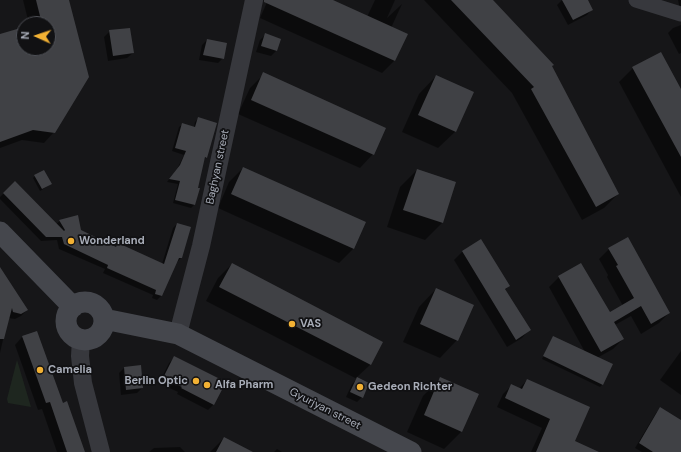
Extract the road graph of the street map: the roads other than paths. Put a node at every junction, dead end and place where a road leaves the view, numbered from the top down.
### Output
1 (254, 0) edge
2 (636, 0) edge
3 (681, 14) edge
4 (0, 232) edge
5 (73, 307) junction
6 (104, 319) junction
7 (178, 334) junction
8 (81, 339) junction
9 (101, 452) edge
10 (411, 452) edge

1 - 7 street, Baghyan street
2 - 3 street
4 - 5 main road
5 - 6 main road
5 - 8 main road
6 - 7 main road, Gyurjyan street
6 - 8 main road
7 - 10 main road, Gyurjyan street
8 - 9 street

